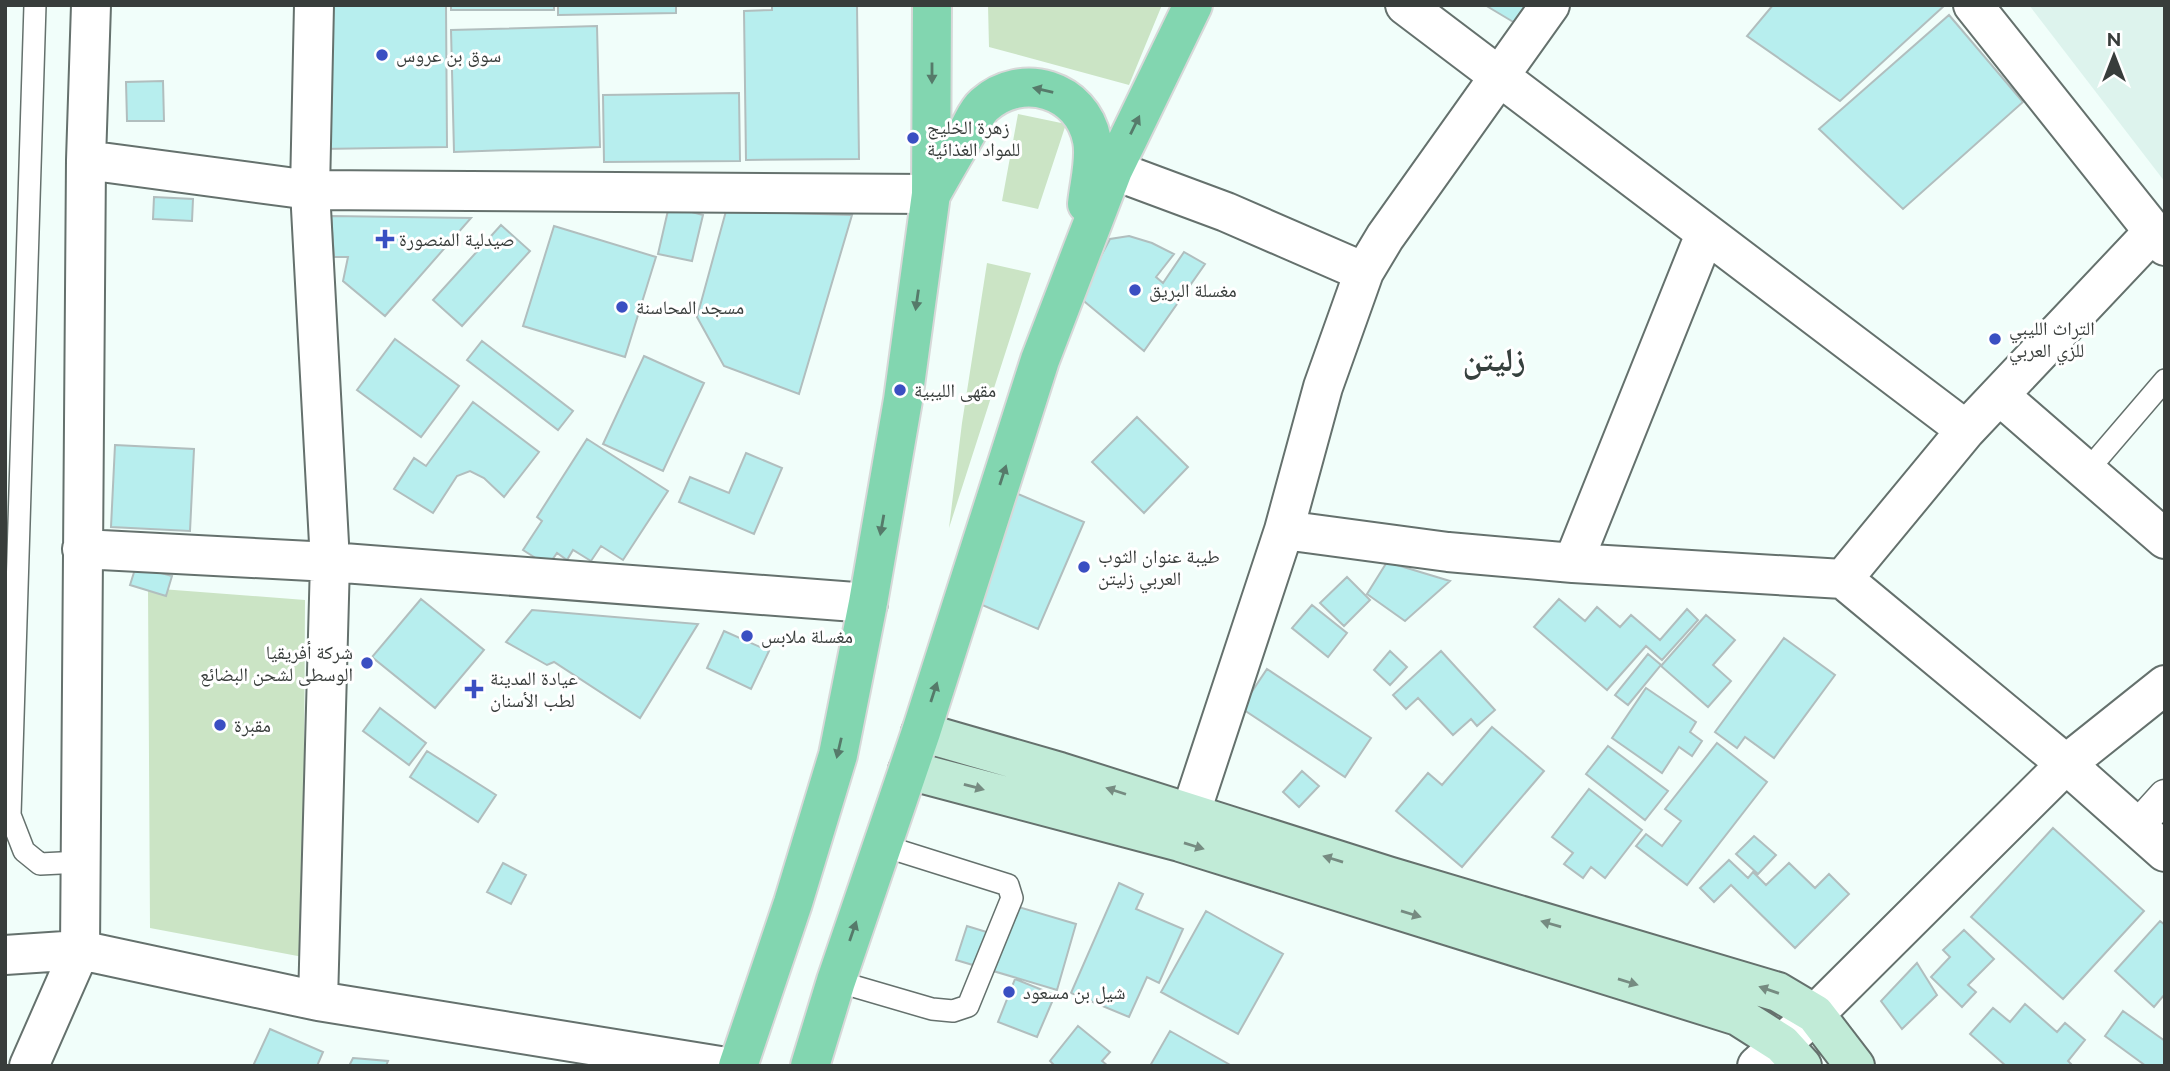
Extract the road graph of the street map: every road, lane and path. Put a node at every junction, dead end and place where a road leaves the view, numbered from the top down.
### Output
1 (34, 5) edge
2 (91, 5) edge
3 (314, 5) edge
4 (932, 5) edge
5 (1193, 5) edge
6 (1405, 5) edge
7 (1550, 5) edge
8 (1973, 5) edge
9 (1500, 76) junction
10 (86, 160) junction
11 (1113, 170) junction
12 (310, 190) junction
13 (931, 194) junction
14 (1705, 234) junction
15 (2159, 239) edge
16 (1081, 255) junction
17 (1364, 272) junction
18 (2165, 380) edge
19 (1999, 395) junction
20 (1966, 430) junction
21 (2087, 471) junction
22 (1284, 530) junction
23 (2163, 534) edge
24 (82, 549) junction
25 (330, 562) junction
26 (1573, 563) junction
27 (1843, 579) junction
28 (869, 603) junction
29 (2165, 685) edge
30 (921, 732) junction
31 (2066, 764) junction
32 (908, 770) junction
33 (2165, 796) edge
34 (1190, 815) junction
35 (2136, 828) junction
36 (884, 846) junction
37 (2165, 852) edge
38 (81, 862) junction
39 (80, 950) junction
40 (5, 955) edge
41 (836, 981) junction
42 (318, 1001) junction
43 (1815, 1014) junction
44 (1780, 1058) edge
45 (29, 1066) edge
46 (720, 1066) edge
47 (738, 1066) edge
48 (810, 1066) edge
49 (1855, 1066) edge

1 - 38 lane
2 - 10 street
3 - 12 street
4 -> 13 main road
11 -> 5 main road
6 - 9 street
7 - 9 street
8 - 15 street
9 - 14 street
9 - 17 street
10 - 12 street
10 - 24 street
11 - 16 main road
11 - 17 street
12 - 13 street
12 - 25 street
16 -> 13 main road
13 -> 28 main road
14 - 20 street
14 - 26 street
15 - 19 street
30 -> 16 main road
17 - 22 street
18 - 21 lane
19 - 20 street
19 - 21 street
20 - 27 street
21 - 23 street
22 - 26 street
22 - 34 street
24 - 25 street
24 - 38 street
25 - 28 street
25 - 42 street
26 - 27 street
27 - 31 street
28 -> 47 main road
29 - 31 street
30 - 32 main road
34 -> 30 main road
31 - 35 street
31 - 43 street
32 - 36 main road
32 -> 44 main road
33 - 35 street
43 -> 34 main road
35 - 37 street
41 -> 36 main road
36 - 41 lane
38 - 39 street
39 - 40 street
39 - 42 street
39 - 45 street
41 - 48 main road
42 - 46 street
43 - 44 street
43 - 49 main road

